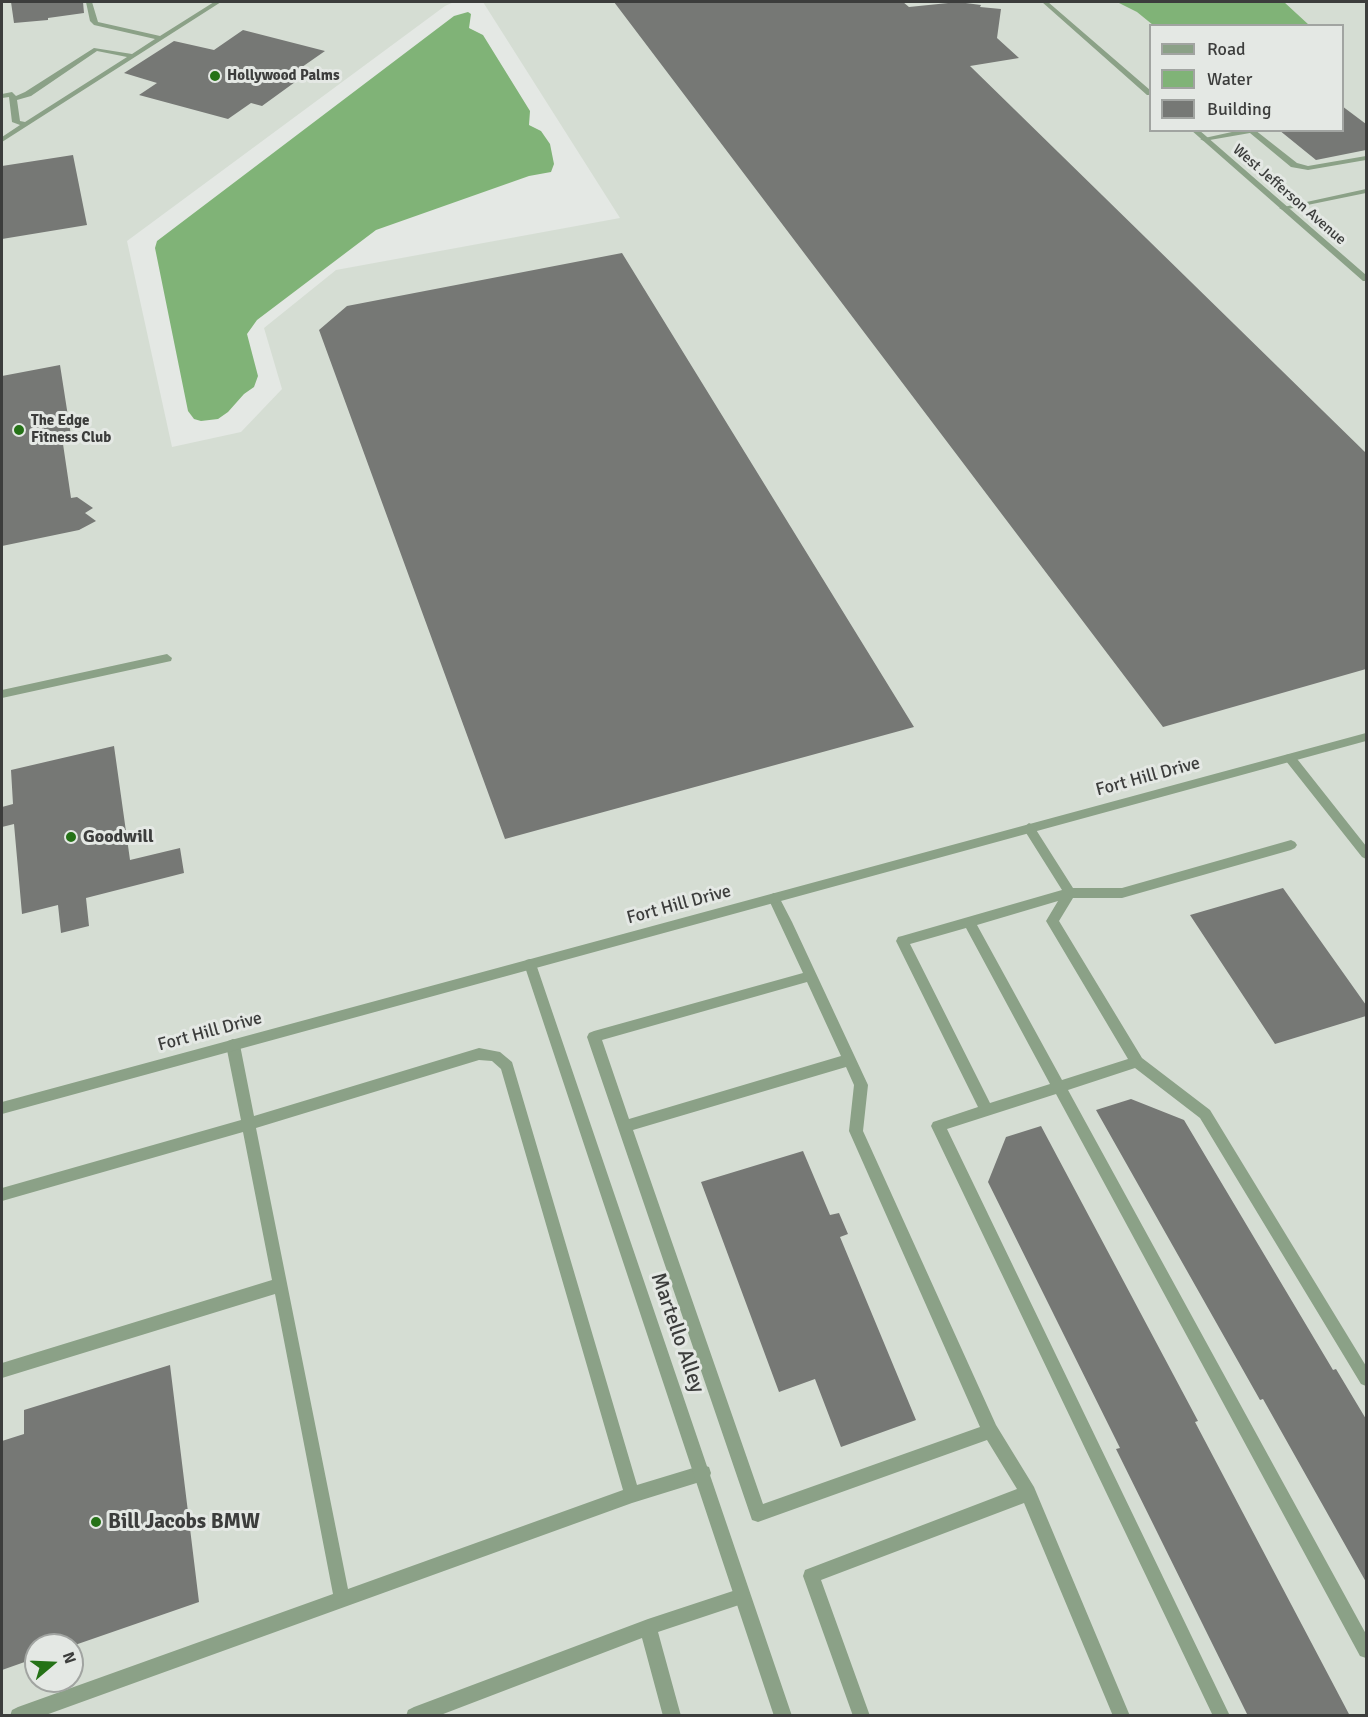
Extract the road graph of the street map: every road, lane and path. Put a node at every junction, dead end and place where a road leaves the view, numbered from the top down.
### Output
1 (89, 2) edge
2 (218, 2) edge
3 (1045, 2) edge
4 (159, 38) junction
5 (131, 56) junction
6 (1149, 92) edge
7 (2, 96) edge
8 (13, 99) junction
9 (26, 125) junction
10 (1196, 132) edge
11 (1245, 132) edge
12 (1252, 132) edge
13 (1204, 139) junction
14 (2, 140) edge
15 (1366, 158) edge
16 (1366, 191) edge
17 (1283, 208) junction
18 (1366, 279) edge
19 (166, 658) dead end
20 (2, 694) edge
21 (1366, 737) edge
22 (1290, 758) junction
23 (1029, 828) junction
24 (1291, 845) dead end
25 (1366, 854) edge
26 (1070, 894) junction
27 (774, 898) junction
28 (969, 922) junction
29 (530, 964) junction
30 (810, 976) junction
31 (233, 1045) junction
32 (849, 1060) junction
33 (1137, 1062) junction
34 (1059, 1087) junction
35 (2, 1108) edge
36 (987, 1110) junction
37 (249, 1124) junction
38 (625, 1126) junction
39 (2, 1195) edge
40 (280, 1285) junction
41 (2, 1371) edge
42 (1366, 1379) edge
43 (990, 1431) junction
44 (703, 1473) junction
45 (1028, 1493) junction
46 (632, 1496) junction
47 (742, 1596) junction
48 (342, 1599) junction
49 (648, 1627) junction
50 (1366, 1650) edge
51 (18, 1716) edge
52 (414, 1716) edge
53 (672, 1716) edge
54 (783, 1716) edge
55 (862, 1716) edge
56 (1122, 1716) edge
57 (1222, 1716) edge

1 - 4 street
2 - 4 street
3 - 6 street
4 - 5 street
5 - 8 street
5 - 9 street
7 - 8 street
8 - 9 street
9 - 14 street
10 - 13 street, West Jefferson Avenue
11 - 13 street
12 - 15 street
13 - 17 street, West Jefferson Avenue
16 - 17 street
17 - 18 street, West Jefferson Avenue
19 - 20 street
21 - 22 street, Fort Hill Drive
22 - 23 street, Fort Hill Drive
22 - 25 street
23 - 26 street
23 - 27 street, Fort Hill Drive
24 - 26 street
26 - 28 street
26 - 33 street
27 - 29 street, Fort Hill Drive
27 - 30 street
28 - 34 street
28 - 36 street
29 - 31 street, Fort Hill Drive
29 - 44 street, Martello Alley
30 - 32 street
30 - 38 street
31 - 35 street, Fort Hill Drive
31 - 37 street
32 - 38 street
32 - 43 street
33 - 34 street
33 - 42 street
34 - 36 street
34 - 50 street
36 - 57 street
37 - 39 street
37 - 40 street
37 - 46 street
38 - 43 street
40 - 41 street
40 - 48 street
43 - 45 street
44 - 46 street
44 - 47 street, Martello Alley
45 - 55 street
45 - 56 street
46 - 48 street
47 - 49 street
47 - 54 street, Martello Alley
48 - 51 street
49 - 52 street
49 - 53 street

